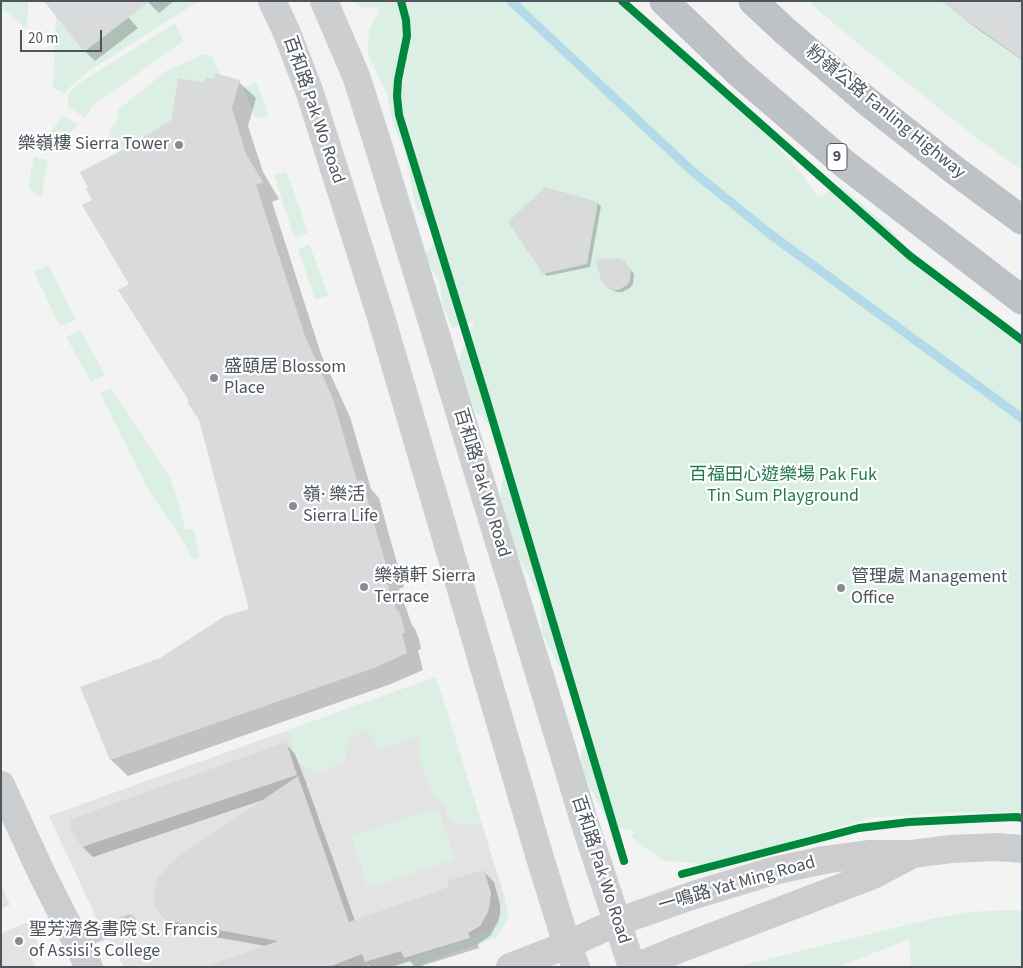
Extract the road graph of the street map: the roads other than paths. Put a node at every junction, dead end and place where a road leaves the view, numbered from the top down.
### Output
1 (272, 1) edge
2 (324, 1) edge
3 (664, 1) edge
4 (753, 1) edge
5 (1022, 220) edge
6 (1022, 300) edge
7 (1, 785) edge
8 (1022, 849) edge
9 (912, 854) junction
10 (129, 922) dead end
11 (617, 922) junction
12 (76, 943) junction
13 (572, 956) edge
14 (89, 967) edge
15 (510, 967) edge
16 (632, 967) edge
17 (636, 967) edge

1 - 13 main road, 百和路 Pak Wo Road
2 - 11 main road, 百和路 Pak Wo Road
3 - 6 highway, 9
4 - 5 highway, 粉嶺公路 Fanling Highway
7 - 12 street
8 - 9 street, 一鳴路 Yat Ming Road
9 - 11 street, 一鳴路 Yat Ming Road
9 - 17 street, 一鳴路 Yat Ming Road
10 - 12 lane
11 - 13 street, 一鳴路 Yat Ming Road
11 - 16 main road, 百和路 Pak Wo Road
12 - 14 street
13 - 15 street, 一鳴路 Yat Ming Road

